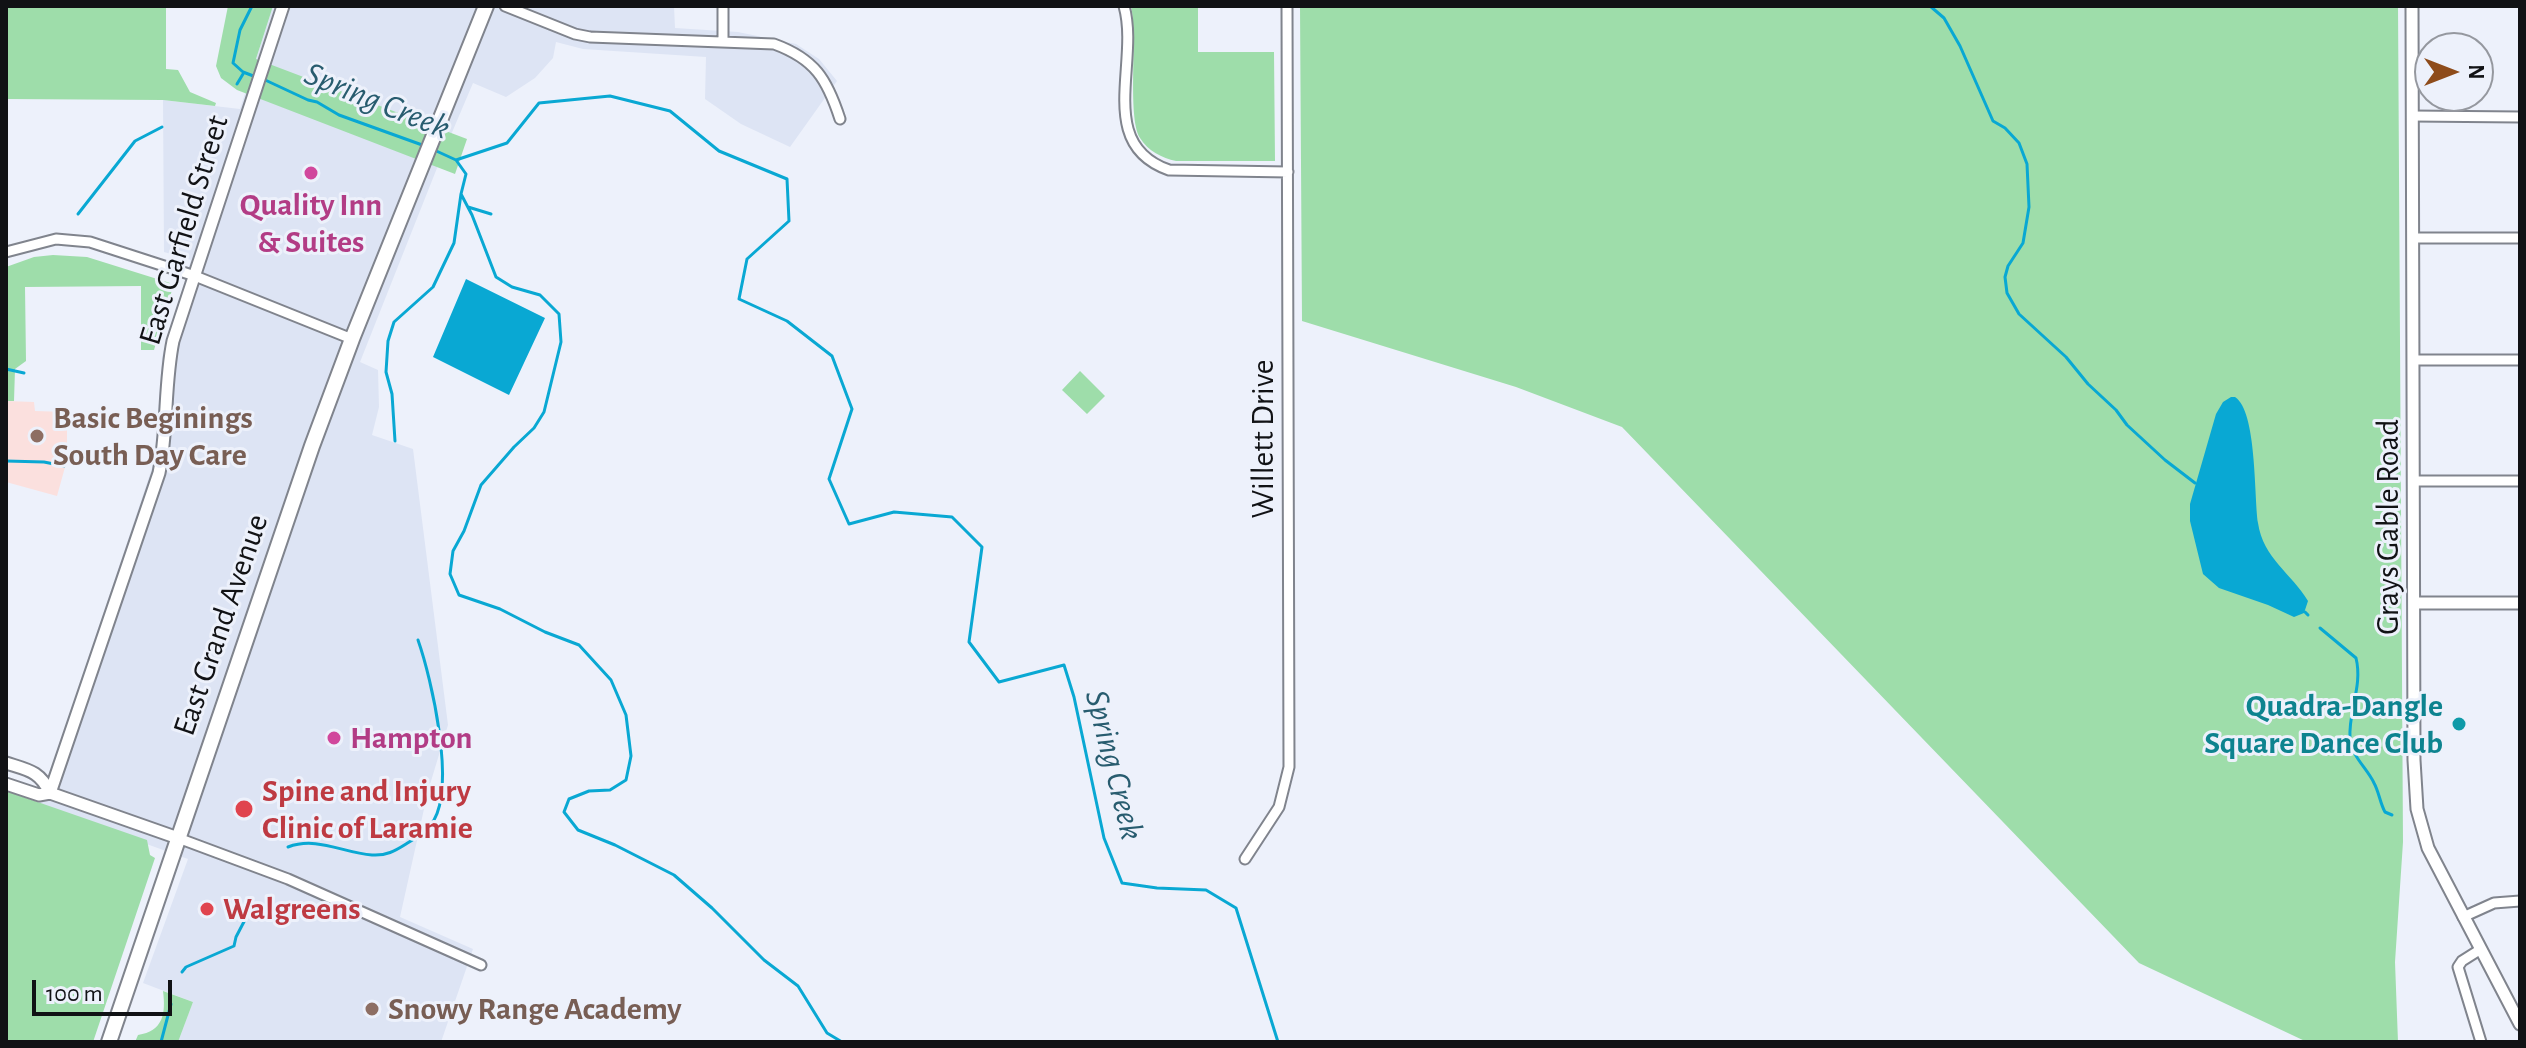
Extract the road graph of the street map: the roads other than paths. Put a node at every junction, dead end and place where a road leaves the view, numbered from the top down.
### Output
1 (283, 6) edge
2 (486, 6) edge
3 (505, 6) edge
4 (723, 6) edge
5 (1124, 6) edge
6 (1287, 6) edge
7 (2412, 6) edge
8 (723, 41) junction
9 (2412, 116) junction
10 (2520, 117) edge
11 (840, 119) dead end
12 (1288, 172) junction
13 (2413, 238) junction
14 (2520, 238) edge
15 (6, 252) edge
16 (195, 276) junction
17 (352, 339) junction
18 (2413, 360) junction
19 (2520, 360) edge
20 (2413, 481) junction
21 (2520, 481) edge
22 (2414, 603) junction
23 (2520, 603) edge
24 (6, 763) edge
25 (6, 784) edge
26 (50, 793) junction
27 (178, 838) junction
28 (1245, 859) dead end
29 (2520, 901) edge
30 (2463, 917) junction
31 (2481, 949) junction
32 (481, 965) dead end
33 (2520, 1024) edge
34 (109, 1042) edge
35 (2481, 1042) edge

1 - 16 street, East Garfield Street
2 - 17 main road, East Grand Avenue
3 - 8 street
4 - 8 street
5 - 12 street
6 - 12 street, Willett Drive
7 - 9 street, Grays Gable Road
8 - 11 street
9 - 10 street
9 - 13 street, Grays Gable Road
12 - 28 street, Willett Drive
13 - 14 street
13 - 18 street, Grays Gable Road
15 - 16 street
16 - 17 street
16 - 26 street, East Garfield Street
17 - 27 main road, East Grand Avenue
18 - 19 street
18 - 20 street, Grays Gable Road
20 - 21 street
20 - 22 street, Grays Gable Road
22 - 23 street
22 - 30 street, Grays Gable Road
24 - 26 street
25 - 26 street
26 - 27 street
27 - 32 street
27 - 34 main road, East Grand Avenue
29 - 30 street
30 - 31 street, Grays Gable Road
31 - 33 street, Grays Gable Road
31 - 35 street

